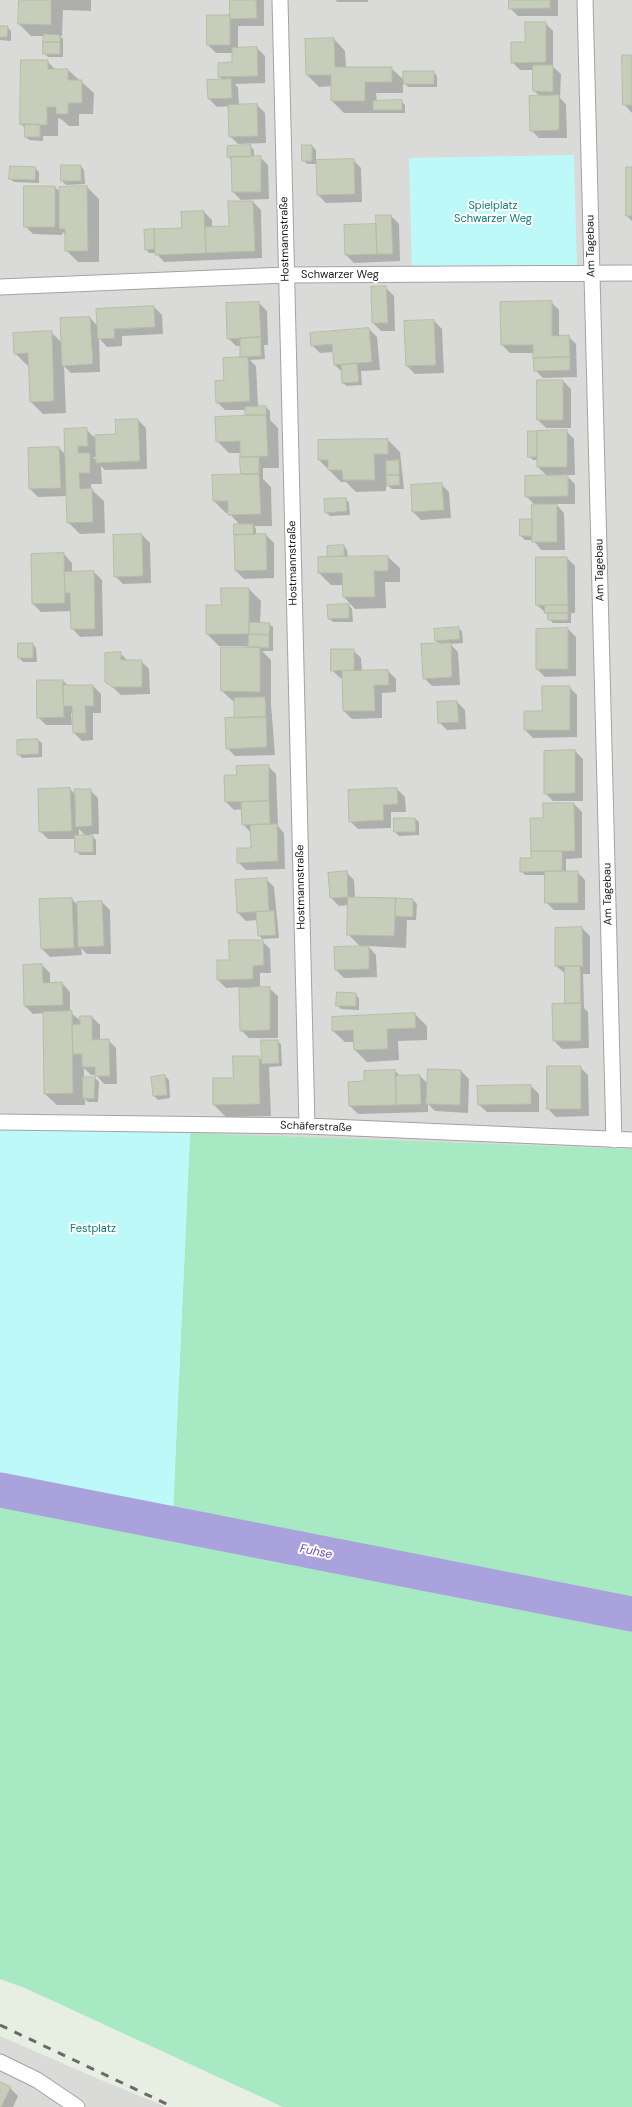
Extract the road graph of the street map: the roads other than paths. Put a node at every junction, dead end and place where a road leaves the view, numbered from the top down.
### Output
1 (280, 0) edge
2 (585, 0) edge
3 (632, 273) edge
4 (286, 275) junction
5 (592, 275) junction
6 (0, 286) edge
7 (0, 1122) edge
8 (307, 1126) junction
9 (614, 1140) junction
10 (632, 1140) edge
11 (0, 2062) edge
12 (77, 2107) edge

1 - 4 street, Hostmannstraße
2 - 5 street, Am Tagebau
3 - 5 street, Schwarzer Weg
4 - 5 street, Schwarzer Weg
4 - 6 street, Schwarzer Weg
4 - 8 street, Hostmannstraße
5 - 9 street, Am Tagebau
7 - 8 street, Schäferstraße
8 - 9 street, Schäferstraße
9 - 10 street, Schäferstraße
11 - 12 street

